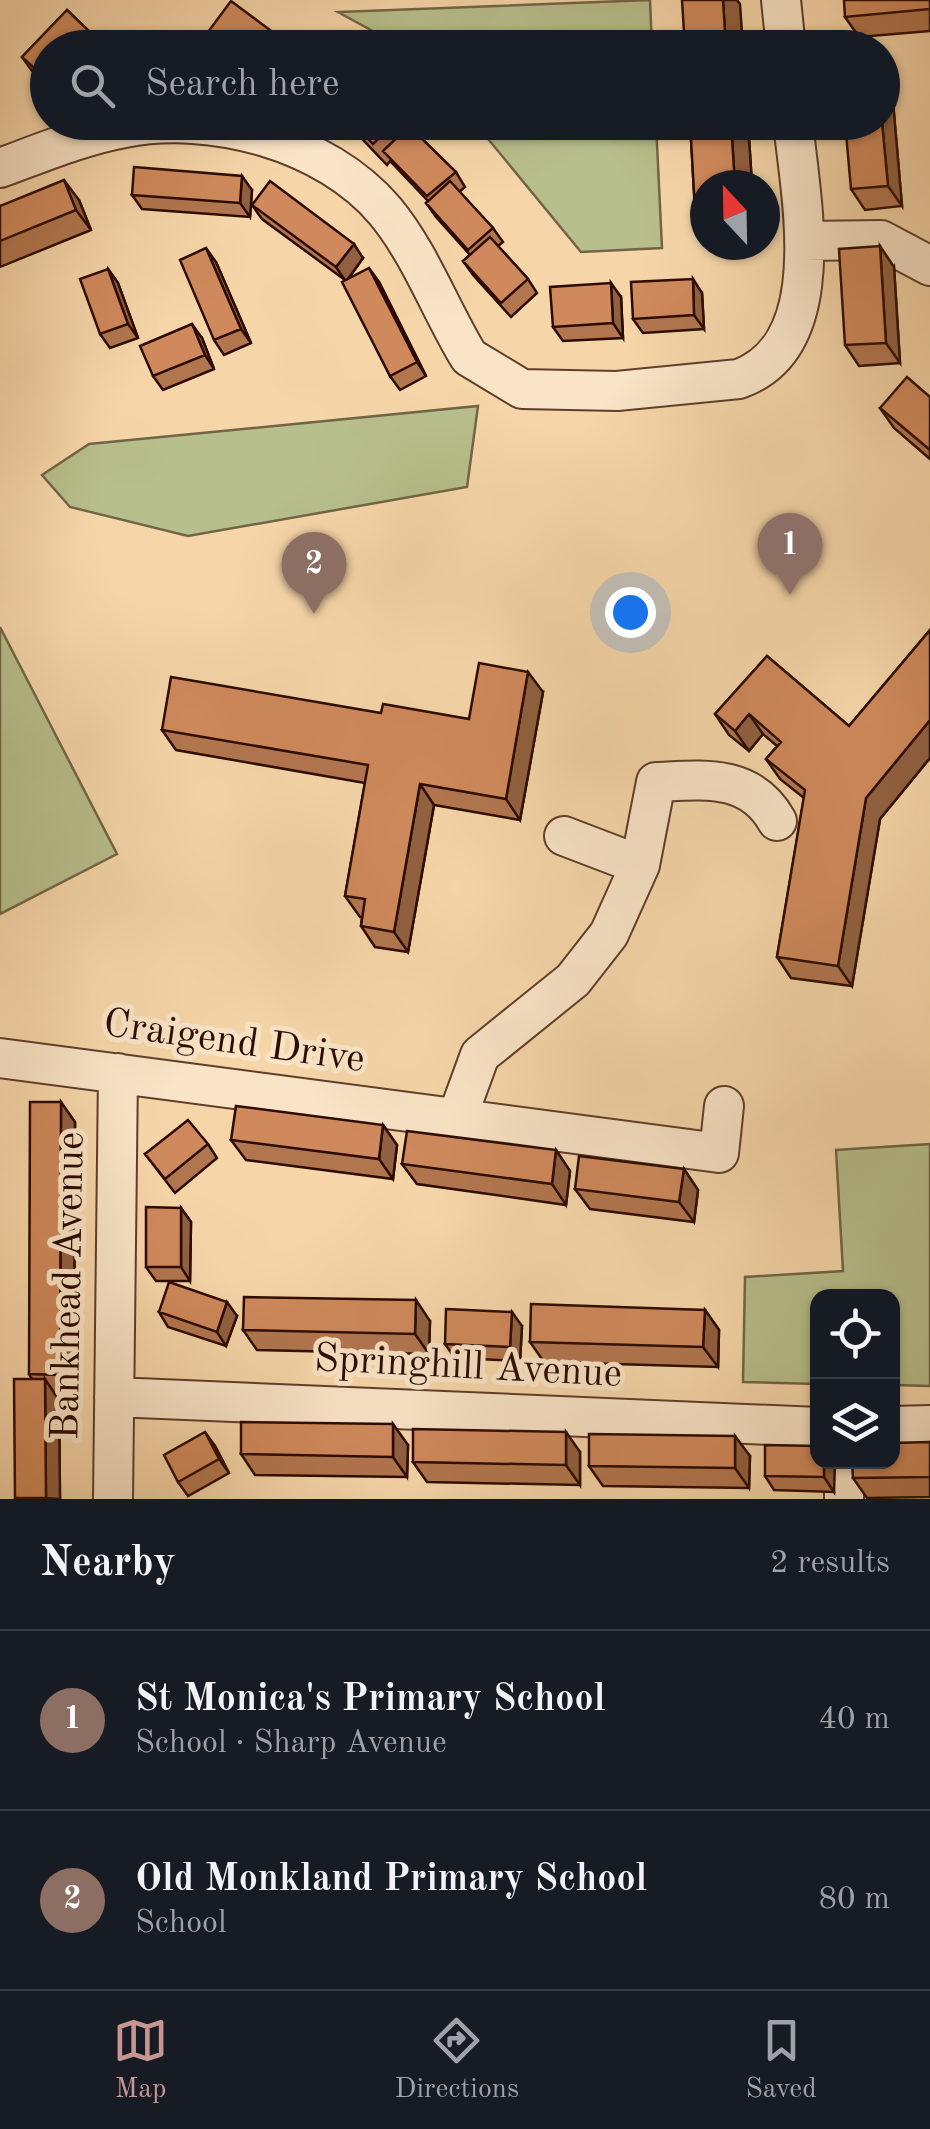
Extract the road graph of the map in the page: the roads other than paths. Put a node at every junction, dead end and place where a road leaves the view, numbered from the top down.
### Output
1 (781, 0) edge
2 (784, 30) edge
3 (78, 140) edge
4 (268, 140) edge
5 (795, 140) edge
6 (0, 168) edge
7 (804, 241) junction
8 (930, 266) edge
9 (777, 821) dead end
10 (564, 836) dead end
11 (640, 865) junction
12 (0, 1058) edge
13 (118, 1074) junction
14 (724, 1106) dead end
15 (456, 1118) junction
16 (114, 1397) junction
17 (930, 1425) edge
18 (900, 1426) edge
19 (810, 1427) edge
20 (844, 1469) edge
21 (113, 1499) edge
22 (844, 1499) edge

1 - 2 street
3 - 6 street
4 - 7 street
5 - 7 street
7 - 8 street
9 - 11 street
10 - 11 street
11 - 15 street
12 - 13 street, Craigend Drive
13 - 15 street, Craigend Drive
13 - 16 street, Bankhead Avenue
14 - 15 street, Craigend Drive
16 - 19 street, Springhill Avenue
16 - 21 street, Bankhead Avenue
17 - 18 street
20 - 22 street

